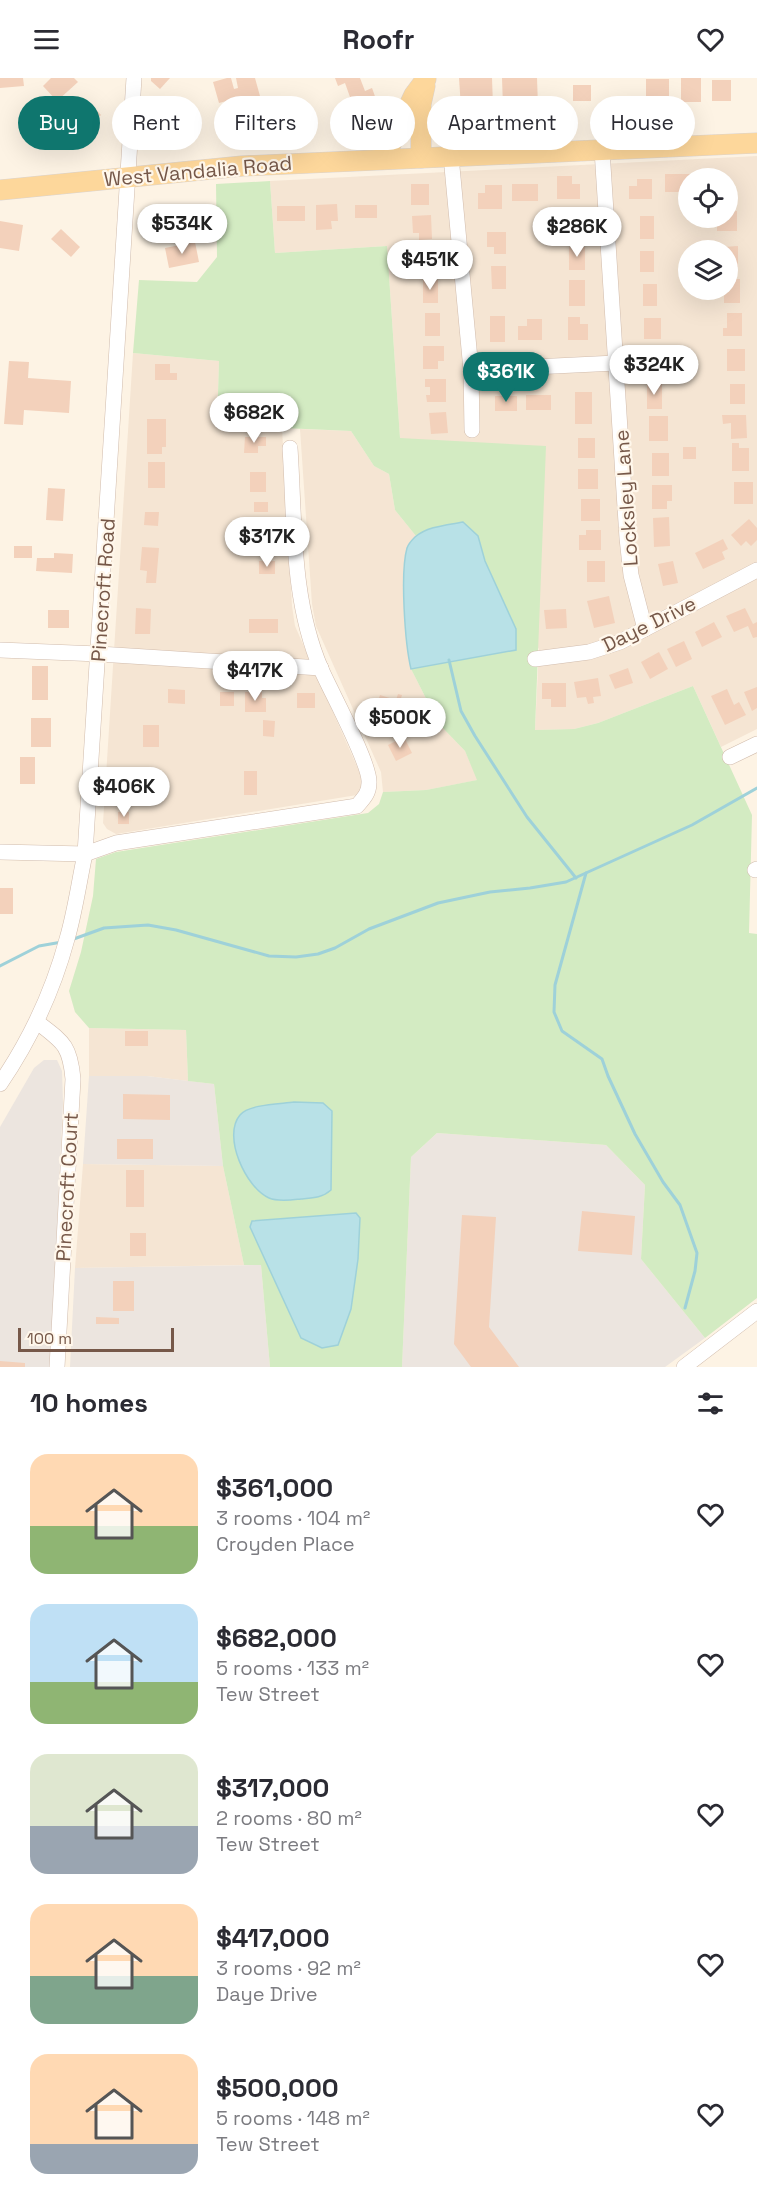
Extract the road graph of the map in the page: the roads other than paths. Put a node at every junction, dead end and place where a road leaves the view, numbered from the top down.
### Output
1 (134, 78) edge
2 (426, 79) edge
3 (757, 142) edge
4 (695, 145) edge
5 (602, 150) joint
6 (452, 156) junction
7 (421, 158) junction
8 (384, 159) junction
9 (128, 176) junction
10 (0, 190) edge
11 (616, 363) junction
12 (471, 369) junction
13 (472, 429) dead end
14 (290, 448) dead end
15 (757, 570) edge
16 (645, 629) junction
17 (0, 651) edge
18 (99, 654) junction
19 (535, 659) dead end
20 (321, 668) junction
21 (757, 744) edge
22 (729, 757) dead end
23 (0, 852) edge
24 (85, 854) junction
25 (37, 1022) junction
26 (0, 1084) edge
27 (757, 1311) edge
28 (57, 1367) edge
29 (684, 1367) edge

1 - 9 street, Pinecroft Road
2 - 7 main road
2 - 8 main road
3 - 4 main road, West Vandalia Road
5 - 6 main road, West Vandalia Road
5 - 11 street, Locksley Lane
6 - 7 main road, West Vandalia Road
6 - 12 street
7 - 8 main road, West Vandalia Road
8 - 9 main road, West Vandalia Road
9 - 10 main road, West Vandalia Road
9 - 18 street, Pinecroft Road
11 - 12 street
11 - 16 street, Locksley Lane
12 - 13 street
14 - 20 street
15 - 16 street, Daye Drive
16 - 19 street, Daye Drive
17 - 18 street
18 - 20 street
18 - 24 street, Pinecroft Road
20 - 24 street
21 - 22 street
23 - 24 street
24 - 25 street, Pinecroft Road
25 - 26 street, Pinecroft Road
25 - 28 street, Pinecroft Court
27 - 29 street

